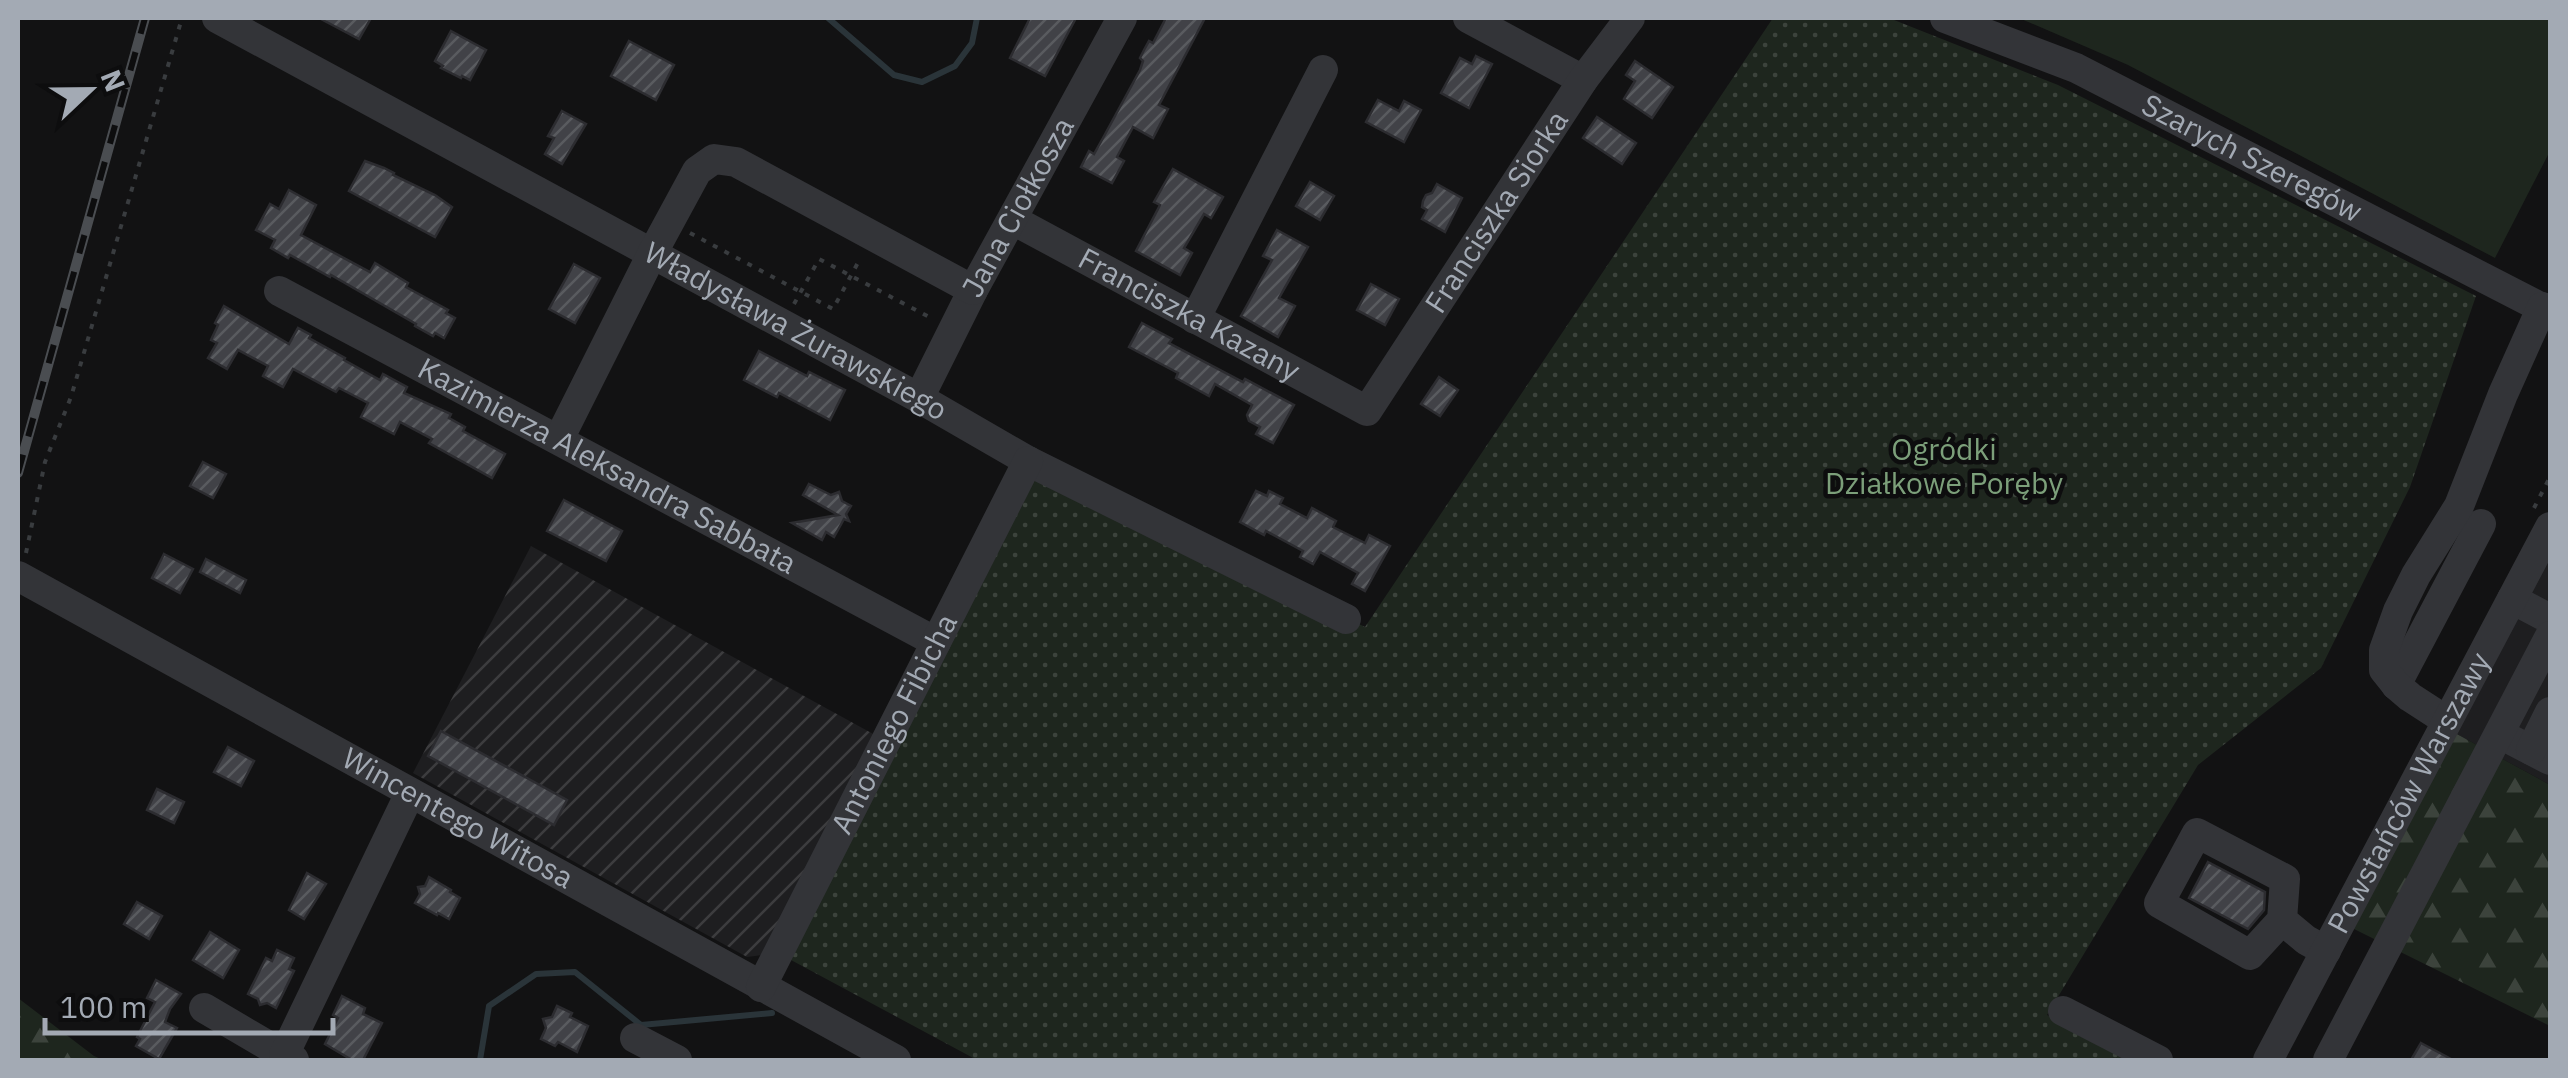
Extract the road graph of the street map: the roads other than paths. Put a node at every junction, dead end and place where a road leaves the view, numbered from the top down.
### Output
1 (217, 18) edge
2 (1122, 18) edge
3 (1468, 18) edge
4 (1630, 18) edge
5 (1946, 18) edge
6 (1323, 70) dead end
7 (1583, 80) junction
8 (1012, 220) junction
9 (658, 243) junction
10 (974, 290) junction
11 (280, 291) dead end
12 (2546, 309) edge
13 (1195, 319) junction
14 (918, 398) junction
15 (1367, 410) joint
16 (560, 440) junction
17 (1028, 461) junction
18 (2481, 524) dead end
19 (2550, 526) edge
20 (18, 576) edge
21 (2512, 600) junction
22 (1346, 619) dead end
23 (2550, 620) edge
24 (2550, 636) edge
25 (936, 642) junction
26 (2396, 685) junction
27 (2550, 712) edge
28 (2447, 721) junction
29 (2500, 734) junction
30 (2541, 755) edge
31 (410, 793) junction
32 (2282, 920) dead end
33 (2326, 951) junction
34 (761, 987) junction
35 (204, 1008) dead end
36 (2063, 1011) dead end
37 (635, 1038) dead end
38 (289, 1058) edge
39 (677, 1060) edge
40 (896, 1060) edge
41 (2158, 1060) edge
42 (2268, 1060) edge
43 (2328, 1060) edge

1 - 9 street, Władysława Żurawskiego
2 - 8 street, Jana Ciołkosza
3 - 7 street
4 - 7 street, Franciszka Siorka
5 - 12 street, Szarych Szeregów
6 - 13 street
7 - 15 street, Franciszka Siorka
8 - 10 street, Jana Ciołkosza
8 - 13 street, Franciszka Kazany
9 - 10 street
9 - 14 street, Władysława Żurawskiego
9 - 16 street
10 - 14 street, Jana Ciołkosza
11 - 16 street, Kazimierza Aleksandra Sabbata
12 - 26 street
13 - 15 street, Franciszka Kazany
14 - 17 street, Władysława Żurawskiego
16 - 25 street, Kazimierza Aleksandra Sabbata
17 - 22 street, Władysława Żurawskiego
17 - 25 street, Antoniego Fibicha
18 - 26 street
19 - 21 street, Powstańców Warszawy
20 - 31 street, Wincentego Witosa
21 - 23 street
21 - 28 street, Powstańców Warszawy
24 - 29 street
25 - 34 street, Antoniego Fibicha
26 - 28 street
27 - 30 street
28 - 33 street, Powstańców Warszawy
29 - 30 street
29 - 43 street
31 - 34 street, Wincentego Witosa
31 - 38 street
32 - 33 street
33 - 42 street, Powstańców Warszawy
34 - 40 street, Wincentego Witosa
35 - 38 street
36 - 41 street
37 - 39 street

